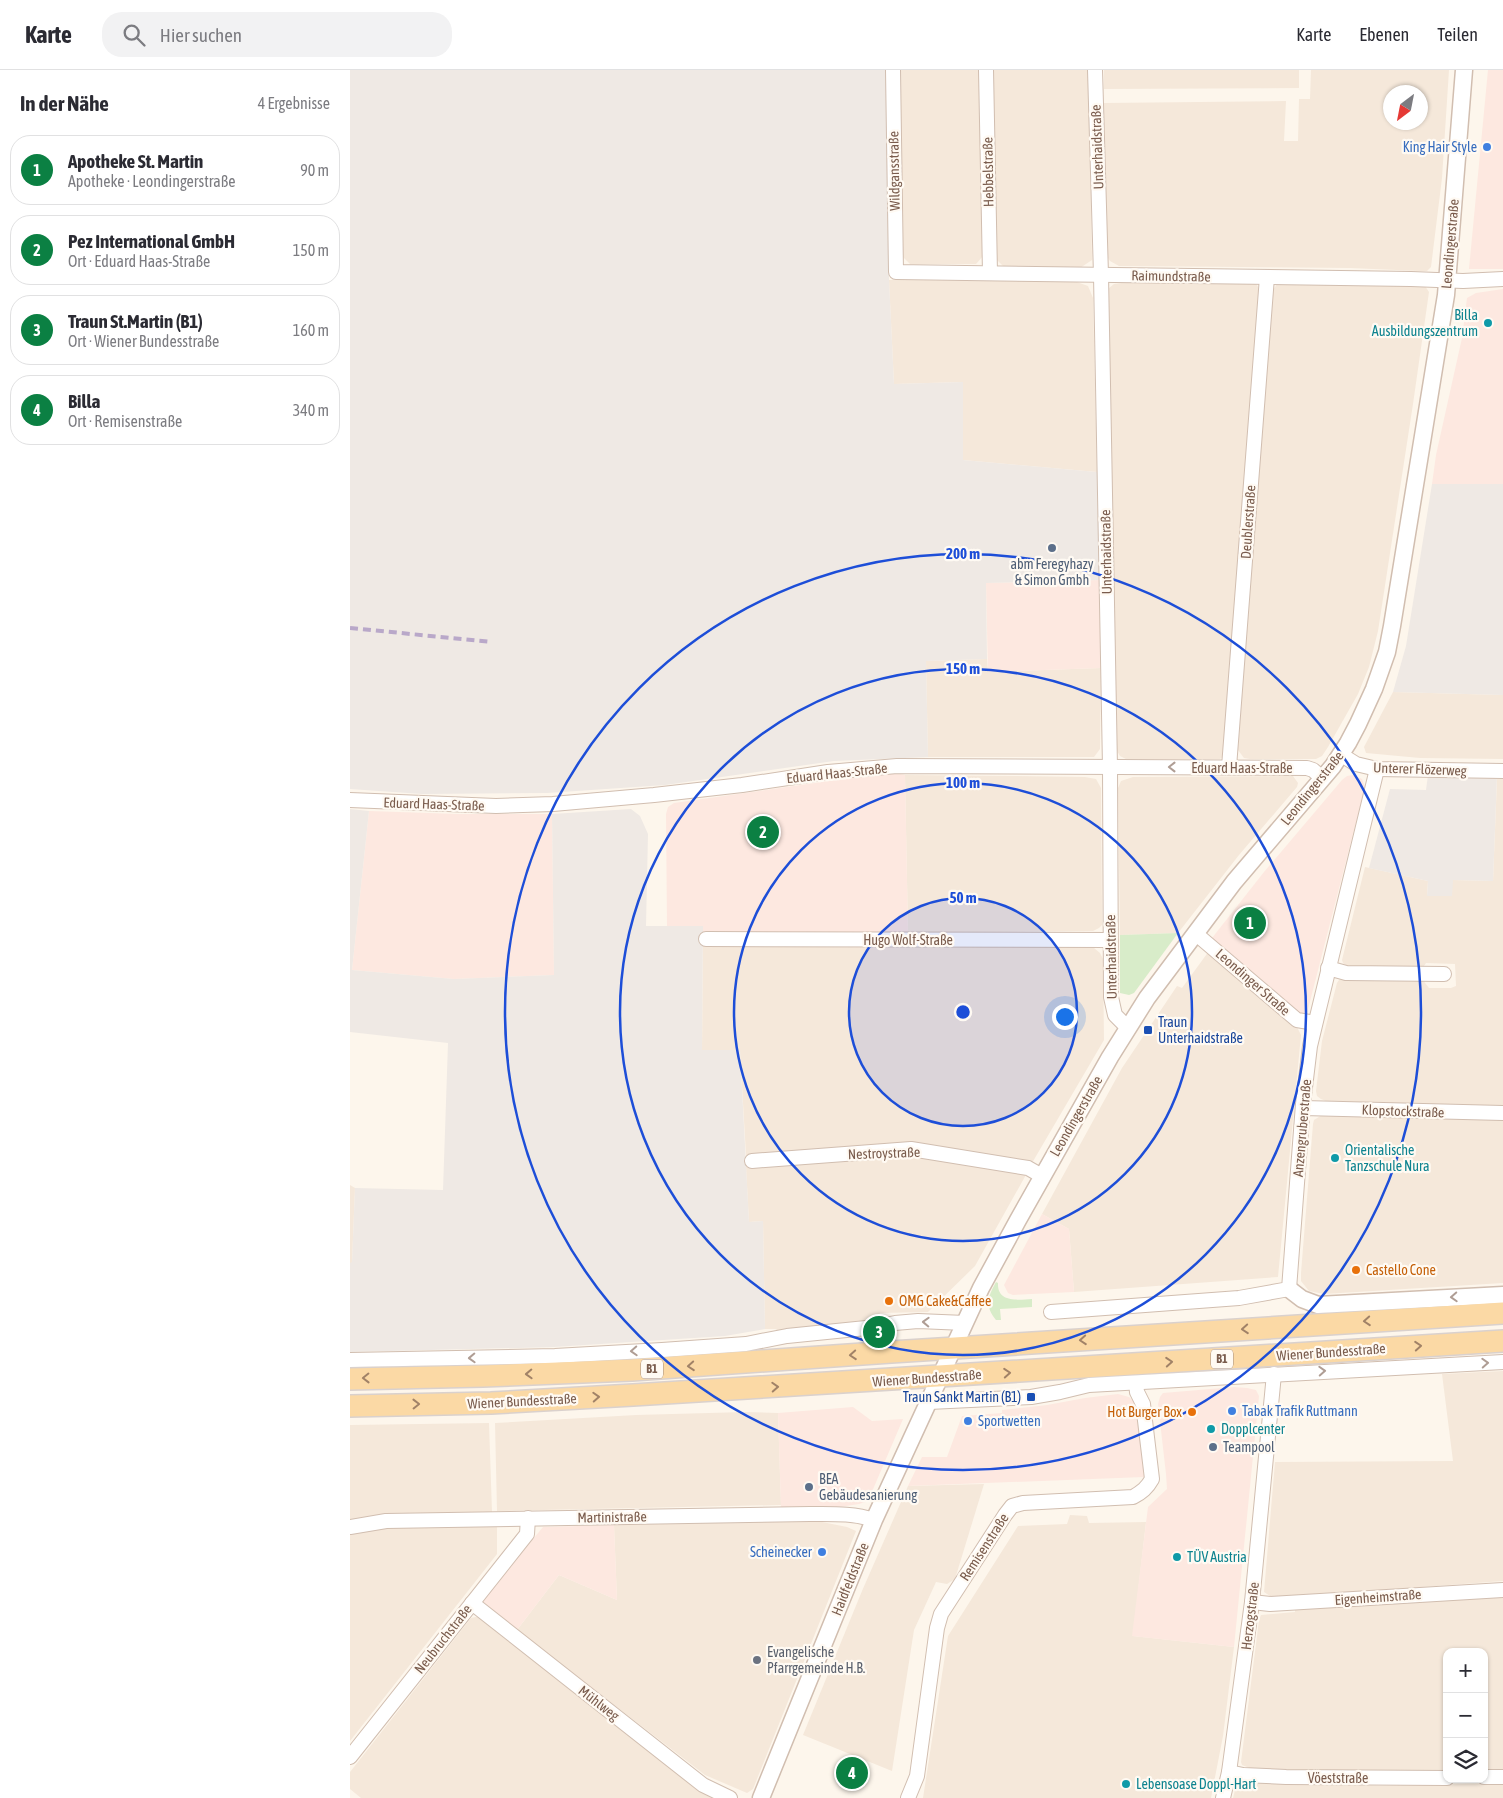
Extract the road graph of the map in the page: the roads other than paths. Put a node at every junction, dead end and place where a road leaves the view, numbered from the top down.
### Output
1 (893, 70) edge
2 (986, 70) edge
3 (1095, 70) edge
4 (1464, 70) edge
5 (896, 272) joint
6 (990, 273) junction
7 (1101, 275) junction
8 (1267, 277) junction
9 (1503, 279) edge
10 (1447, 280) junction
11 (1340, 754) junction
12 (1110, 767) junction
13 (1229, 768) junction
14 (1377, 769) junction
15 (1503, 771) edge
16 (1322, 778) junction
17 (350, 800) edge
18 (1195, 932) junction
19 (706, 939) dead end
20 (1110, 940) junction
21 (1328, 968) junction
22 (1444, 974) dead end
23 (1315, 1023) junction
24 (1128, 1028) junction
25 (1303, 1108) junction
26 (1503, 1113) edge
27 (752, 1161) dead end
28 (1042, 1176) junction
29 (1289, 1289) junction
30 (1503, 1295) edge
31 (1051, 1312) dead end
32 (1503, 1313) edge
33 (965, 1323) junction
34 (772, 1339) junction
35 (1503, 1341) edge
36 (804, 1358) junction
37 (350, 1360) edge
38 (1503, 1362) edge
39 (947, 1363) junction
40 (1274, 1374) junction
41 (350, 1379) edge
42 (1136, 1383) junction
43 (929, 1402) junction
44 (350, 1406) edge
45 (528, 1518) junction
46 (874, 1520) junction
47 (350, 1527) edge
48 (1503, 1590) edge
49 (1252, 1602) junction
50 (472, 1603) junction
51 (350, 1757) edge
52 (1229, 1772) junction
53 (1503, 1777) edge
54 (1443, 1778) edge
55 (1488, 1778) edge
56 (730, 1798) edge
57 (760, 1798) edge
58 (908, 1798) edge
59 (1224, 1798) edge

1 - 5 street, Wildgansstraße
2 - 6 street, Hebbelstraße
3 - 7 street, Unterhaidstraße
4 - 10 street, Leondingerstraße
5 - 6 street, Raimundstraße
6 - 7 street, Raimundstraße
7 - 8 street, Raimundstraße
7 - 12 street, Unterhaidstraße
8 - 10 street, Raimundstraße
8 - 13 street, Deublerstraße
9 - 10 street, Raimundstraße
10 - 11 street, Leondingerstraße
11 - 14 street, Unterer Flözerweg
11 - 16 street, Leondingerstraße
13 -> 12 street, Eduard Haas-Straße
12 - 17 street, Eduard Haas-Straße
12 - 20 street, Unterhaidstraße
13 - 16 street, Eduard Haas-Straße
14 - 15 street, Unterer Flözerweg
14 - 21 street, Anzengruberstraße
16 - 18 street, Leondingerstraße
18 - 23 street, Leondinger Straße
18 - 24 street, Leondingerstraße
19 - 20 street, Hugo Wolf-Straße
20 - 24 street, Unterhaidstraße
21 - 22 street
21 - 23 street, Anzengruberstraße
23 - 25 street, Anzengruberstraße
24 - 28 street, Leondingerstraße
25 - 26 street, Klopstockstraße
25 - 29 street, Anzengruberstraße
27 - 28 street, Nestroystraße
28 - 33 street, Leondingerstraße
30 -> 29 street
29 - 31 street
32 -> 39 main road, Wiener Bundesstraße / B1
33 -> 34 street
33 - 39 street, Leondingerstraße
34 - 36 street
34 -> 37 street
39 -> 35 main road, Wiener Bundesstraße / B1
39 -> 36 main road, Wiener Bundesstraße / B1
36 -> 41 main road, Wiener Bundesstraße / B1
40 -> 38 street, Wiener Bundesstraße
39 - 43 street, Haidfeldstraße
44 -> 39 main road, Wiener Bundesstraße / B1
40 - 42 street, Wiener Bundesstraße
40 - 49 street, Herzogstraße
42 - 43 street, Wiener Bundesstraße
42 - 58 street, Remisenstraße
43 - 46 street, Haidfeldstraße
45 - 46 street, Martinistraße
45 - 47 street, Martinistraße
45 - 50 street, Neubruchstraße
46 - 57 street, Haidfeldstraße
48 - 49 street, Eigenheimstraße
49 - 52 street, Herzogstraße
50 - 51 street, Neubruchstraße
50 - 56 street, Mühlweg
52 - 54 street, Vöeststraße
52 - 59 street, Herzogstraße
53 - 55 street

